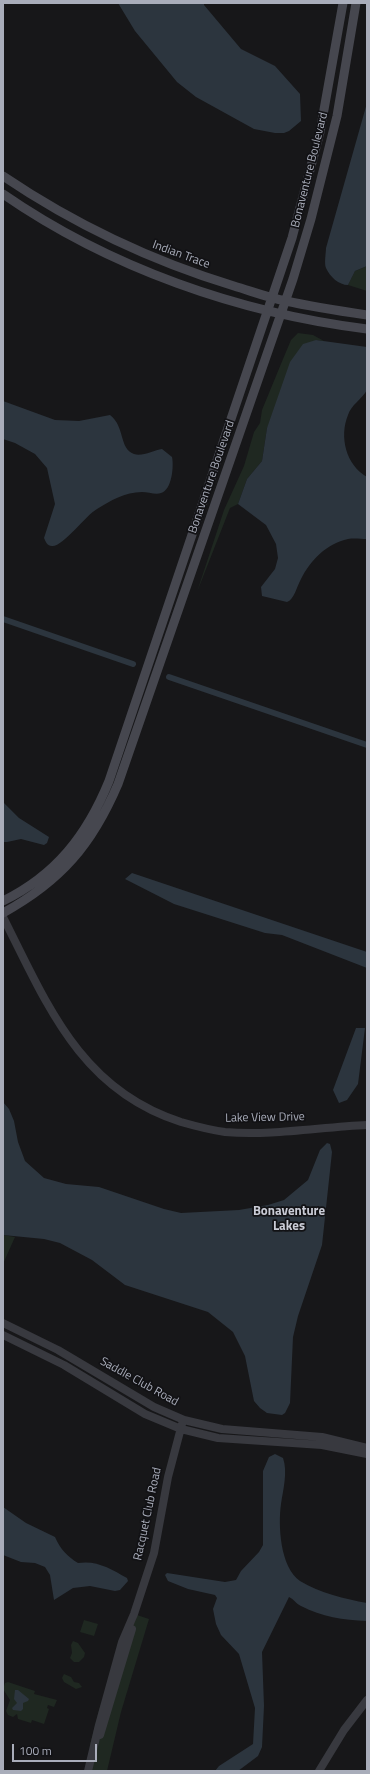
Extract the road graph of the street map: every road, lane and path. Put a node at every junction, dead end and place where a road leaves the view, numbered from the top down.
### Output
1 (342, 3) edge
2 (356, 3) edge
3 (3, 176) edge
4 (3, 194) edge
5 (273, 298) junction
6 (286, 301) junction
7 (269, 311) junction
8 (281, 314) junction
9 (367, 315) edge
10 (367, 328) edge
11 (3, 901) edge
12 (3, 913) edge
13 (3, 917) edge
14 (367, 1125) edge
15 (3, 1323) edge
16 (3, 1335) edge
17 (184, 1420) junction
18 (181, 1429) junction
19 (367, 1448) edge
20 (367, 1454) edge
21 (367, 1700) edge
22 (88, 1771) edge
23 (319, 1771) edge

1 - 5 main road, Bonaventure Boulevard
2 - 6 main road, Bonaventure Boulevard
3 - 5 main road, Indian Trace
4 - 7 main road
5 - 6 main road, Indian Trace
5 - 7 main road, Bonaventure Boulevard
6 - 8 main road, Bonaventure Boulevard
6 - 9 main road, Indian Trace
7 - 8 main road
7 - 11 main road, Bonaventure Boulevard
8 - 10 main road
8 - 12 main road, Bonaventure Boulevard
13 - 14 street, Lake View Drive
15 - 17 street, Saddle Club Road
16 - 18 street, Saddle Club Road
17 - 18 street, Racquet Club Road
17 - 19 street, Saddle Club Road
18 - 20 street, Saddle Club Road
18 - 22 street, Racquet Club Road
21 - 23 street

